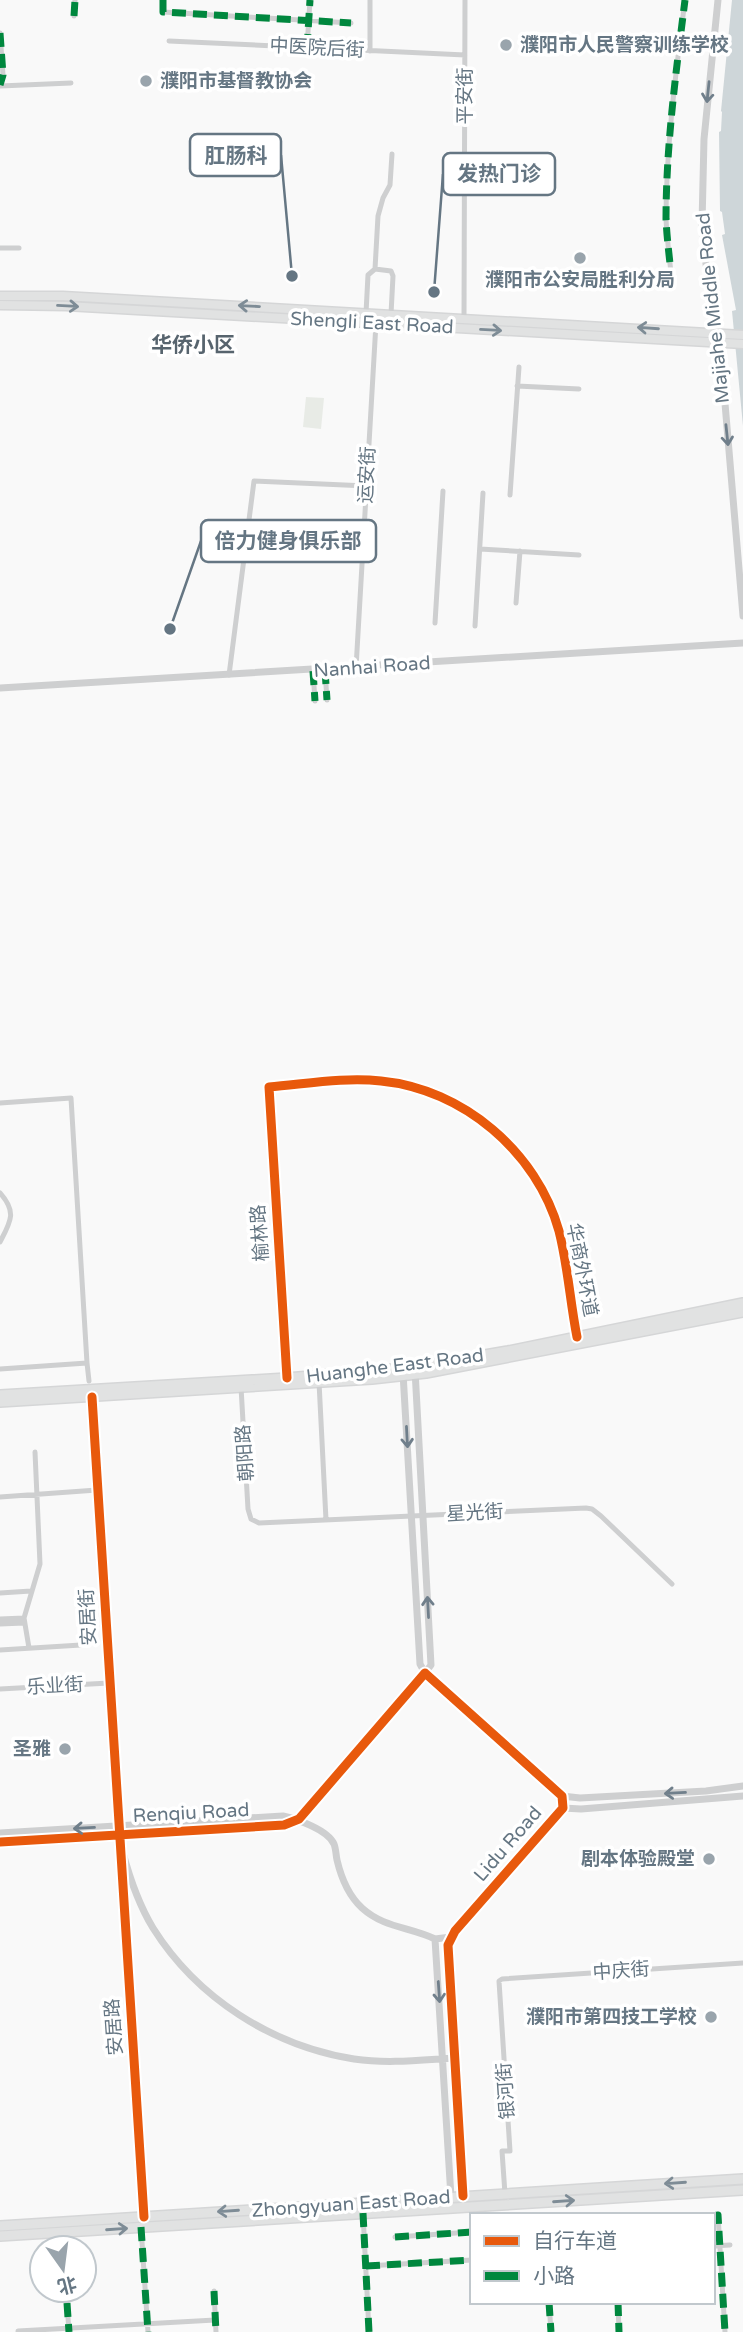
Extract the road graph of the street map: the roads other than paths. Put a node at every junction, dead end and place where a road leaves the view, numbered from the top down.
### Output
1 (75, 0) edge
2 (163, 0) edge
3 (310, 0) edge
4 (370, 0) edge
5 (466, 0) edge
6 (685, 0) edge
7 (718, 0) edge
8 (74, 16) dead end
9 (309, 20) junction
10 (351, 23) dead end
11 (0, 33) edge
12 (169, 41) dead end
13 (307, 48) junction
14 (370, 51) junction
15 (465, 55) junction
16 (71, 83) dead end
17 (0, 85) edge
18 (392, 154) dead end
19 (0, 248) edge
20 (19, 248) dead end
21 (375, 269) junction
22 (672, 283) dead end
23 (0, 296) edge
24 (0, 305) edge
25 (366, 313) junction
26 (391, 314) junction
27 (464, 318) junction
28 (376, 323) junction
29 (716, 333) junction
30 (743, 335) edge
31 (717, 343) junction
32 (739, 344) edge
33 (519, 366) dead end
34 (517, 386) junction
35 (579, 389) dead end
36 (367, 486) junction
37 (443, 491) dead end
38 (483, 493) dead end
39 (510, 495) dead end
40 (480, 549) junction
41 (520, 551) junction
42 (579, 555) dead end
43 (516, 603) dead end
44 (743, 616) edge
45 (435, 623) dead end
46 (475, 626) dead end
47 (743, 643) edge
48 (356, 668) junction
49 (325, 670) junction
50 (313, 671) junction
51 (229, 675) junction
52 (0, 688) edge
53 (327, 700) dead end
54 (315, 701) dead end
55 (269, 1087) joint
56 (0, 1103) edge
57 (0, 1193) edge
58 (0, 1242) edge
59 (743, 1303) edge
60 (743, 1312) edge
61 (577, 1337) junction
62 (88, 1363) junction
63 (0, 1369) edge
64 (415, 1371) junction
65 (403, 1372) junction
66 (287, 1378) junction
67 (89, 1381) dead end
68 (319, 1382) junction
69 (241, 1387) junction
70 (0, 1395) edge
71 (92, 1397) junction
72 (0, 1402) edge
73 (35, 1452) dead end
74 (97, 1490) junction
75 (36, 1493) junction
76 (0, 1497) edge
77 (424, 1516) junction
78 (411, 1517) junction
79 (251, 1519) joint
80 (326, 1520) junction
81 (671, 1584) dead end
82 (31, 1591) junction
83 (0, 1593) edge
84 (24, 1620) junction
85 (0, 1622) edge
86 (81, 1645) dead end
87 (29, 1648) junction
88 (0, 1650) edge
89 (425, 1673) junction
90 (109, 1683) junction
91 (0, 1689) edge
92 (743, 1786) edge
93 (562, 1796) junction
94 (743, 1797) edge
95 (563, 1808) junction
96 (299, 1819) junction
97 (118, 1826) junction
98 (0, 1832) edge
99 (118, 1835) junction
100 (0, 1842) edge
101 (451, 1937) junction
102 (436, 1939) junction
103 (743, 1963) edge
104 (499, 1981) joint
105 (456, 2058) junction
106 (444, 2059) junction
107 (743, 2179) edge
108 (743, 2190) edge
109 (505, 2194) junction
110 (463, 2196) junction
111 (452, 2197) junction
112 (363, 2213) junction
113 (715, 2216) edge
114 (144, 2217) junction
115 (0, 2226) edge
116 (141, 2227) junction
117 (470, 2232) edge
118 (0, 2236) edge
119 (395, 2237) dead end
120 (716, 2245) edge
121 (730, 2245) dead end
122 (470, 2260) edge
123 (366, 2266) junction
124 (214, 2291) dead end
125 (67, 2304) edge
126 (550, 2304) edge
127 (618, 2304) edge
128 (215, 2320) junction
129 (148, 2323) junction
130 (18, 2330) edge
131 (68, 2330) edge
132 (148, 2332) edge
133 (216, 2332) edge
134 (369, 2332) edge
135 (551, 2332) edge
136 (619, 2332) edge
137 (725, 2332) edge

1 - 8 street
2 - 9 street
3 - 9 street
4 - 14 street
5 - 15 street, 平安街
6 - 22 street
7 -> 29 street, Majiahe Middle Road
9 - 10 street
9 - 13 street
11 - 17 street
12 - 13 street, 中医院后街
13 - 14 street, 中医院后街
14 - 15 street, 中医院后街
15 - 27 street, 平安街
16 - 17 street
18 - 21 street
19 - 20 street
21 - 25 street
21 - 26 street
25 -> 23 main road, Shengli East Road
24 -> 28 main road, Shengli East Road
25 - 26 main road, Shengli East Road
26 - 27 main road, Shengli East Road
29 -> 27 main road, Shengli East Road
28 -> 31 main road, Shengli East Road
28 - 36 street, 运安街
29 - 30 main road, Shengli East Road
29 - 31 street, Majiahe Middle Road
31 - 32 main road, Shengli East Road
31 -> 44 street, Majiahe Middle Road
33 - 34 street
34 - 35 street
34 - 39 street
36 - 48 street, 运安街
36 - 51 street
37 - 45 street
38 - 40 street
40 - 41 street
40 - 46 street
41 - 42 street
41 - 43 street
47 - 48 street, Nanhai Road
48 - 49 street, Nanhai Road
49 - 50 street, Nanhai Road
49 - 53 street
50 - 51 street, Nanhai Road
50 - 54 street
51 - 52 street, Nanhai Road
55 - 61 street, 华商外环道
55 - 66 street, 榆林路
56 - 62 street
57 - 58 street
59 - 61 main road, Huanghe East Road
60 - 64 main road, Huanghe East Road
61 - 64 main road, Huanghe East Road
62 - 63 street
62 - 67 street
64 - 65 main road, Huanghe East Road
64 - 77 street
65 - 66 main road, Huanghe East Road
65 - 68 main road, Huanghe East Road
65 -> 78 street
66 - 70 main road, Huanghe East Road
68 - 69 main road, Huanghe East Road
68 - 80 street
69 - 71 main road, Huanghe East Road
69 - 79 street, 朝阳路
71 - 72 main road, Huanghe East Road
71 - 74 street, 安居街
73 - 75 street
74 - 75 street
74 - 90 street, 安居街
75 - 76 street
75 - 82 street
77 - 78 street, 星光街
77 - 81 street, 星光街
89 -> 77 street
78 - 80 street, 星光街
78 - 89 street
79 - 80 street, 星光街
82 - 83 street
82 - 84 street
84 - 85 street
84 - 87 street
86 - 87 street
87 - 88 street
89 - 93 street, Lidu Road
89 - 96 street
90 - 91 street, 乐业街
90 - 97 street, 安居街
92 -> 93 street
93 - 95 street, Lidu Road
94 - 95 street
95 - 101 street, Lidu Road
96 - 97 street, Renqiu Road
96 - 99 street, Renqiu Road
96 - 102 street
97 -> 98 street, Renqiu Road
97 - 99 street, 安居街
99 - 100 street, Renqiu Road
99 - 106 street
99 - 114 street, 安居路
101 - 102 street
101 - 105 street
102 -> 106 street
103 - 104 street, 中庆街
104 - 109 street, 银河街
105 - 106 street
105 - 110 street
106 - 111 street
107 -> 109 main road, Zhongyuan East Road
112 -> 108 main road, Zhongyuan East Road
109 - 110 main road, Zhongyuan East Road
110 - 111 main road, Zhongyuan East Road
111 -> 114 main road, Zhongyuan East Road
112 - 116 main road, Zhongyuan East Road
112 - 123 street
113 - 120 street
114 - 115 main road, Zhongyuan East Road
118 -> 116 main road, Zhongyuan East Road
116 - 129 street
117 - 119 street
120 - 121 street
120 - 137 street
122 - 123 street
123 - 134 street
124 - 128 street
125 - 131 street
126 - 135 street
127 - 136 street
128 - 129 street
128 - 133 street
129 - 131 street
129 - 132 street
130 - 131 street

